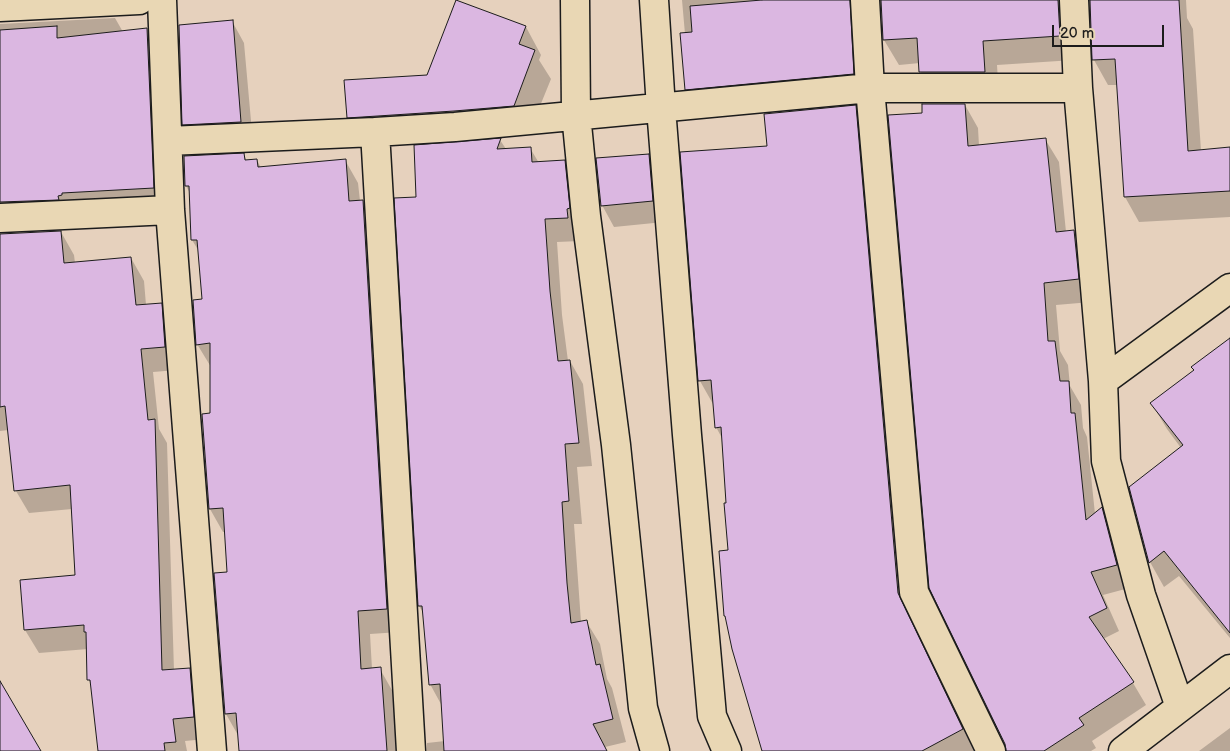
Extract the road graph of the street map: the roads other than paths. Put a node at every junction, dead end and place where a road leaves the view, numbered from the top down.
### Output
1 (139, 0) edge
2 (162, 0) edge
3 (575, 0) edge
4 (654, 0) edge
5 (865, 0) edge
6 (1074, 0) edge
7 (0, 7) edge
8 (870, 88) junction
9 (1078, 88) junction
10 (661, 108) junction
11 (576, 114) junction
12 (375, 132) junction
13 (168, 141) junction
14 (170, 210) junction
15 (0, 218) edge
16 (1230, 288) edge
17 (1103, 381) junction
18 (1230, 668) edge
19 (1180, 706) junction
20 (212, 751) edge
21 (411, 751) edge
22 (655, 751) edge
23 (728, 751) edge
24 (991, 751) edge
25 (1123, 751) edge

1 - 7 street
2 - 13 street
3 - 11 street
4 - 10 street
5 - 8 street
6 - 9 street
8 - 9 street
8 - 10 street
8 - 24 street
9 - 17 street
10 - 11 street
10 - 23 street
11 - 12 street
11 - 22 street
12 - 13 street
12 - 21 street
13 - 14 street
14 - 15 street
14 - 20 street
16 - 17 street
17 - 19 street
18 - 19 street
19 - 25 street

